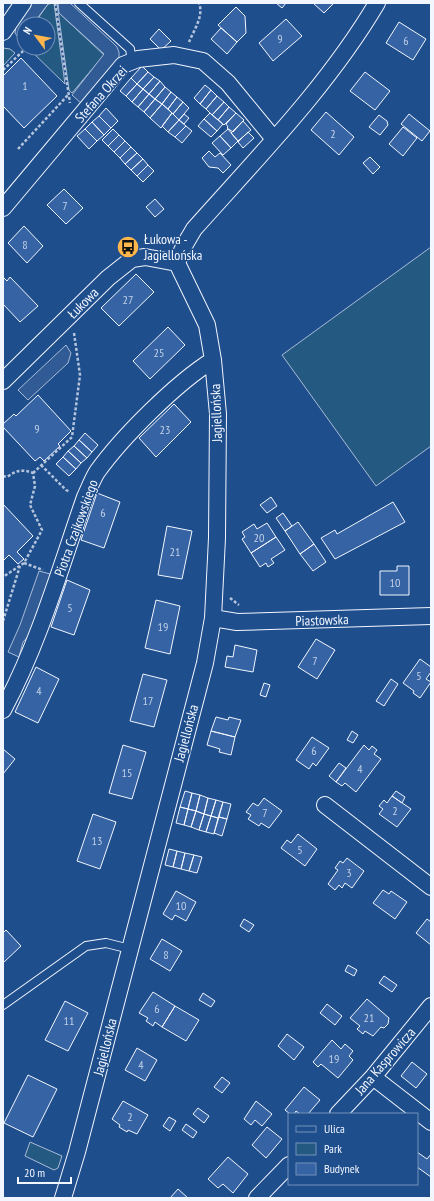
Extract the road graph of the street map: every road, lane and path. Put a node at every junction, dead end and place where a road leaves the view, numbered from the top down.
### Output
1 (23, 3) edge
2 (55, 3) edge
3 (79, 3) edge
4 (200, 3) edge
5 (378, 3) edge
6 (3, 32) edge
7 (18, 56) edge
8 (182, 57) junction
9 (132, 61) junction
10 (3, 70) edge
11 (69, 95) junction
12 (78, 119) junction
13 (274, 139) junction
14 (18, 149) dead end
15 (3, 208) edge
16 (178, 263) junction
17 (69, 336) dead end
18 (213, 360) junction
19 (3, 381) edge
20 (41, 465) junction
21 (33, 473) junction
22 (3, 476) edge
23 (85, 497) junction
24 (24, 563) junction
25 (20, 566) junction
26 (58, 574) junction
27 (3, 577) edge
28 (431, 616) edge
29 (213, 618) junction
30 (3, 622) edge
31 (3, 710) edge
32 (325, 805) dead end
33 (431, 887) edge
34 (130, 949) junction
35 (3, 1005) edge
36 (431, 1006) edge
37 (373, 1077) junction
38 (339, 1113) edge
39 (431, 1122) edge
40 (288, 1166) edge
41 (63, 1198) edge
42 (258, 1198) edge

1 - 6 street
2 - 11 path
3 - 9 lane
4 - 8 path
5 - 13 street
7 - 10 path
8 - 9 street, Stefana Okrzei
8 - 13 street, Stefana Okrzei
9 - 12 street, Stefana Okrzei
11 - 12 path
11 - 14 path
12 - 15 street, Stefana Okrzei
13 - 16 street
16 - 18 street, Jagiellońska
16 - 19 street, Łukowa
17 - 20 path
18 - 23 street, Piotra Czajkowskiego
18 - 29 street, Jagiellońska
20 - 21 path
20 - 23 path
21 - 22 path
21 - 24 path
23 - 26 street, Piotra Czajkowskiego
24 - 25 path
24 - 26 path
25 - 27 path
25 - 30 path
26 - 31 street, Piotra Czajkowskiego
28 - 29 street, Piastowska
29 - 34 street, Jagiellońska
32 - 33 street
34 - 35 lane
34 - 41 street, Jagiellońska
36 - 37 street, Jana Kasprowicza
37 - 38 street, Jana Kasprowicza
37 - 39 street
40 - 42 street

